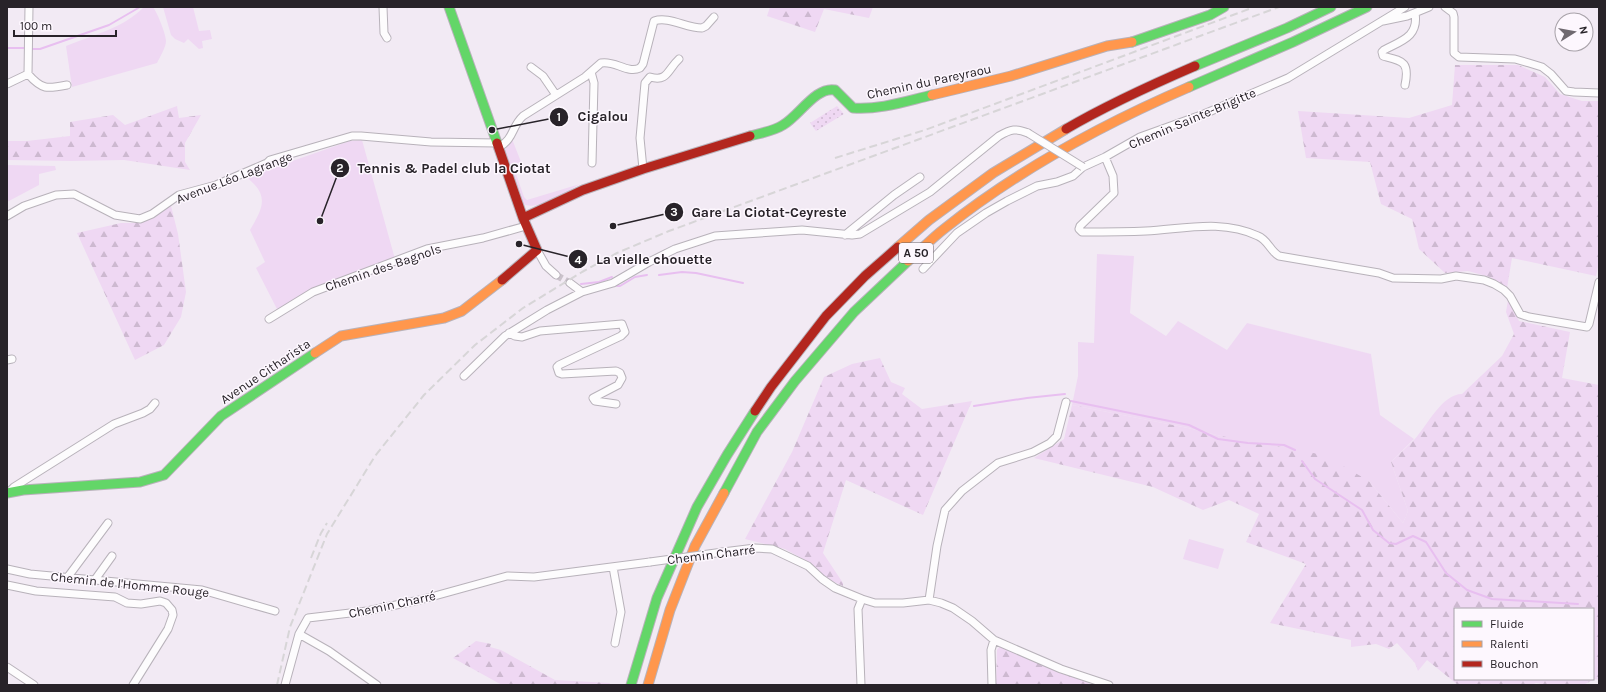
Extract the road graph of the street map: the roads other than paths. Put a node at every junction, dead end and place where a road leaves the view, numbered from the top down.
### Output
1 (29, 7) edge
2 (383, 7) edge
3 (449, 7) edge
4 (1224, 7) edge
5 (1331, 7) edge
6 (1367, 7) edge
7 (1405, 7) edge
8 (1429, 7) edge
9 (1445, 7) edge
10 (1415, 13) junction
11 (714, 16) dead end
12 (1381, 21) junction
13 (387, 38) dead end
14 (679, 59) dead end
15 (531, 67) dead end
16 (591, 72) junction
17 (28, 74) junction
18 (7, 84) edge
19 (67, 85) dead end
20 (1405, 85) dead end
21 (1599, 92) edge
22 (556, 95) junction
23 (497, 145) junction
24 (1105, 157) junction
25 (592, 163) dead end
26 (1083, 167) junction
27 (643, 169) junction
28 (920, 177) dead end
29 (7, 216) edge
30 (524, 222) junction
31 (845, 235) junction
32 (537, 250) junction
33 (923, 268) dead end
34 (556, 275) tunnel mouth
35 (1599, 282) edge
36 (570, 284) tunnel mouth
37 (582, 292) junction
38 (270, 319) dead end
39 (509, 334) junction
40 (464, 376) dead end
41 (1066, 402) dead end
42 (155, 403) dead end
43 (616, 404) dead end
44 (8, 493) edge
45 (108, 523) dead end
46 (112, 556) dead end
47 (613, 567) junction
48 (7, 569) edge
49 (65, 578) junction
50 (94, 580) junction
51 (7, 585) edge
52 (61, 592) junction
53 (862, 600) junction
54 (929, 600) junction
55 (275, 611) dead end
56 (299, 634) junction
57 (994, 640) junction
58 (615, 643) dead end
59 (7, 667) edge
60 (34, 685) edge
61 (133, 685) edge
62 (285, 685) edge
63 (377, 685) edge
64 (631, 685) edge
65 (648, 685) edge
66 (861, 685) edge
67 (992, 685) edge
68 (1109, 685) edge

1 - 17 street
2 - 13 street
3 - 23 main road
4 - 27 main road, Chemin du Pareyraou
5 - 64 main road, A 50
6 - 65 main road, A 50
7 - 12 street, Chemin Sainte-Brigitte
8 - 10 street
9 - 21 street
10 - 12 street
10 - 20 street
11 - 16 street
12 - 24 street, Chemin Sainte-Brigitte
14 - 27 street
15 - 22 street
16 - 22 street
16 - 25 street
17 - 18 street
17 - 19 street
22 - 23 street
23 - 29 street, Avenue Léo Lagrange
23 - 30 main road
24 - 26 street, Chemin Sainte-Brigitte
24 - 35 street
26 - 31 street, bridge
26 - 33 street, Chemin Sainte-Brigitte
27 - 30 main road, Chemin du Pareyraou
28 - 31 street
30 - 32 main road
30 - 38 street, Chemin des Bagnols
31 - 37 street
32 - 34 street
32 - 44 main road, Avenue Citharista
36 - 37 street
37 - 39 street
39 - 40 street
39 - 43 street
41 - 54 street
42 - 44 street
45 - 49 street
46 - 50 street
47 - 53 street, Chemin Charré, bridge
47 - 56 street, Chemin Charré
47 - 58 street
48 - 49 street, Chemin de l'Homme Rouge
49 - 50 street, Chemin de l'Homme Rouge
49 - 52 street
50 - 55 street, Chemin de l'Homme Rouge
51 - 52 street
52 - 61 street
53 - 54 street, Chemin Charré
53 - 66 street
54 - 57 street, Chemin Charré
56 - 62 street
56 - 63 street
57 - 67 street
57 - 68 street, Chemin Charré
59 - 60 street

